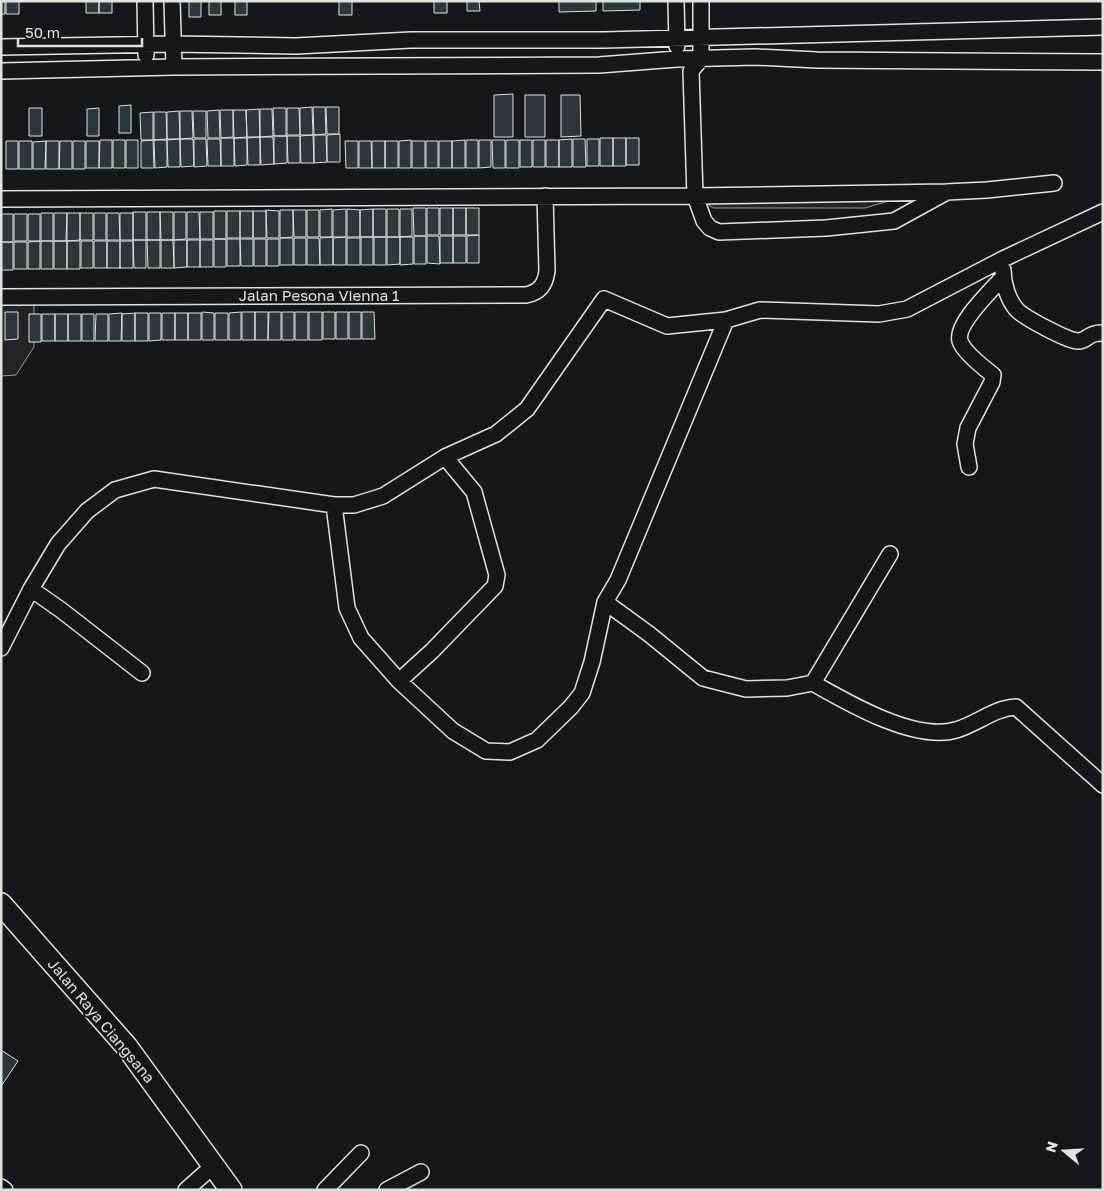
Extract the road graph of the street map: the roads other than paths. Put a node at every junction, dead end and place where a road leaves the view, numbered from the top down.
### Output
1 (145, 1) edge
2 (172, 1) edge
3 (676, 1) edge
4 (701, 1) edge
5 (1103, 27) edge
6 (676, 38) junction
7 (701, 38) junction
8 (172, 44) junction
9 (146, 46) junction
10 (1, 47) edge
11 (677, 59) junction
12 (701, 59) junction
13 (1103, 62) edge
14 (174, 67) junction
15 (147, 68) junction
16 (691, 71) junction
17 (1, 72) edge
18 (1054, 183) dead end
19 (946, 192) junction
20 (545, 196) junction
21 (695, 196) junction
22 (1, 199) edge
23 (1103, 212) edge
24 (1004, 259) junction
25 (1003, 278) junction
26 (1, 297) edge
27 (726, 320) junction
28 (1103, 333) edge
29 (445, 457) junction
30 (969, 467) dead end
31 (334, 505) junction
32 (890, 554) dead end
33 (31, 588) junction
34 (605, 602) junction
35 (1, 648) edge
36 (142, 673) dead end
37 (399, 681) junction
38 (813, 683) junction
39 (1103, 785) edge
40 (1, 904) edge
41 (361, 1153) dead end
42 (213, 1166) junction
43 (421, 1172) dead end
44 (1, 1187) edge
45 (5, 1190) edge
46 (186, 1190) edge
47 (231, 1190) edge
48 (325, 1190) edge
49 (387, 1190) edge

1 - 9 street
2 - 8 street
3 - 6 street
4 - 7 street
5 - 7 street
6 - 7 street
6 - 8 street
6 - 11 street
7 - 12 street
8 - 9 street
8 - 14 street
9 - 10 street
9 - 15 street
11 - 12 street
11 - 14 street
11 - 16 street
12 - 13 street
12 - 16 street
14 - 15 street
15 - 17 street
16 - 21 street
18 - 19 street
19 - 21 street
19 - 21 street
20 - 21 street
20 - 22 street
20 - 26 street, Jalan Pesona Vienna 1
23 - 24 street
24 - 25 street
24 - 27 street
25 - 28 street
25 - 30 street
27 - 29 street
27 - 34 street
29 - 31 street
29 - 37 street
31 - 33 street
31 - 37 street
32 - 38 street
33 - 35 street
33 - 36 street
34 - 37 street
34 - 38 street
38 - 39 street
40 - 42 main road, Jalan Raya Ciangsana
41 - 48 street
42 - 46 street
42 - 47 main road, Jalan Raya Ciangsana
43 - 49 street
44 - 45 street

